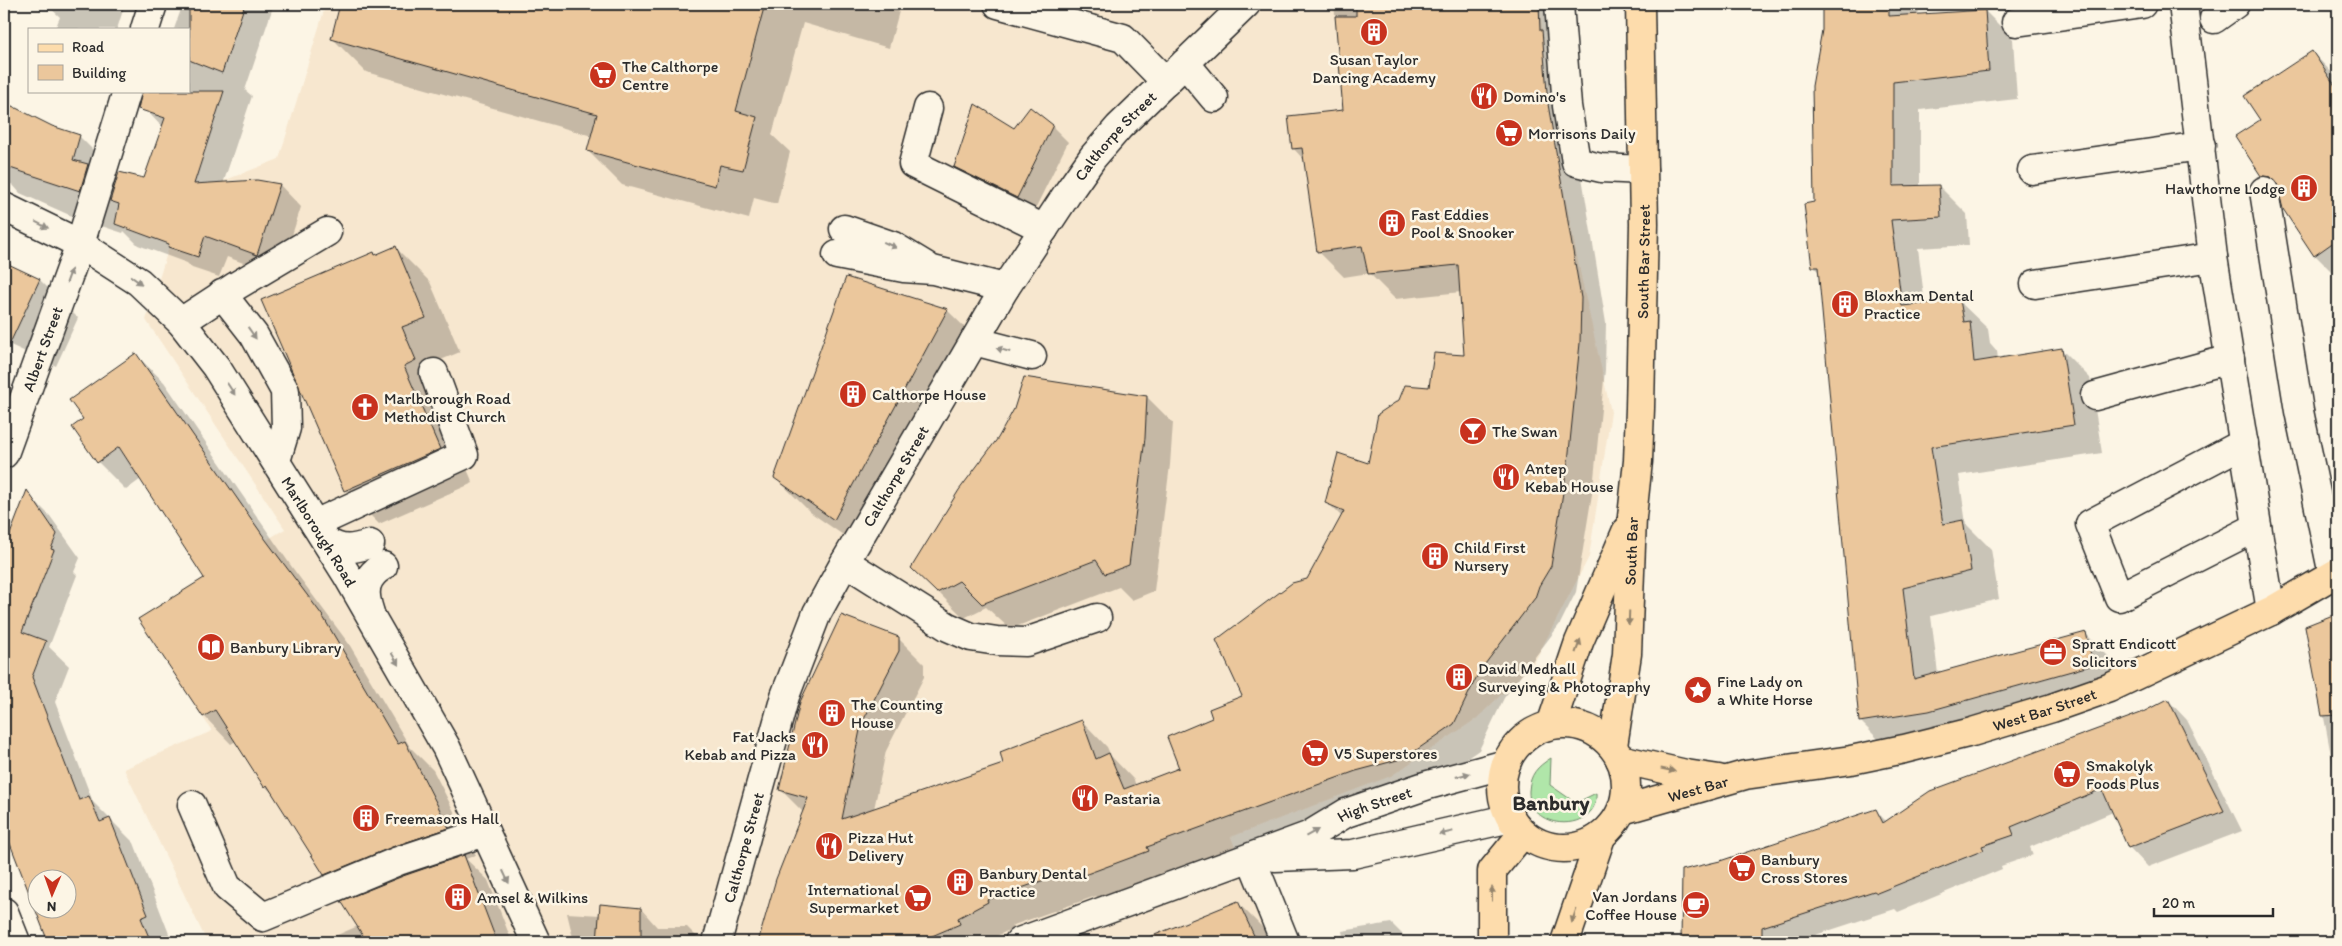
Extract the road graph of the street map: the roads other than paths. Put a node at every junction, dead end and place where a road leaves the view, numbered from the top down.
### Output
1 (153, 4) edge
2 (998, 4) edge
3 (1246, 4) edge
4 (1559, 4) edge
5 (1640, 4) edge
6 (2142, 4) edge
7 (2183, 4) edge
8 (2016, 22) dead end
9 (146, 28) edge
10 (1176, 72) junction
11 (127, 92) edge
12 (1214, 98) dead end
13 (928, 108) dead end
14 (2201, 146) junction
15 (1643, 170) junction
16 (2032, 170) dead end
17 (2264, 191) dead end
18 (4, 207) edge
19 (844, 229) dead end
20 (1044, 229) junction
21 (327, 232) dead end
22 (80, 244) junction
23 (836, 255) dead end
24 (2213, 257) junction
25 (933, 270) junction
26 (2036, 284) dead end
27 (1005, 288) junction
28 (222, 294) junction
29 (181, 322) junction
30 (974, 341) junction
31 (1032, 356) dead end
32 (2230, 359) junction
33 (434, 373) dead end
34 (2095, 396) dead end
35 (2244, 443) junction
36 (4, 454) edge
37 (276, 461) junction
38 (1632, 517) junction
39 (2257, 526) junction
40 (321, 533) junction
41 (845, 562) junction
42 (2336, 574) edge
43 (2271, 611) junction
44 (371, 617) junction
45 (1097, 618) dead end
46 (1551, 725) junction
47 (1616, 752) junction
48 (1506, 764) junction
49 (1727, 780) junction
50 (192, 805) dead end
51 (1622, 810) junction
52 (1517, 826) junction
53 (485, 832) junction
54 (1600, 837) junction
55 (1251, 858) junction
56 (4, 912) edge
57 (16, 942) edge
58 (536, 942) edge
59 (718, 942) edge
60 (1019, 942) edge
61 (1284, 942) edge
62 (1492, 942) edge
63 (1565, 942) edge

1 - 9 street
2 - 10 street
3 - 10 street, Calthorpe Street
4 - 15 street
5 - 15 main road, South Bar Street
6 - 8 street
7 - 14 street
10 - 12 street
10 - 20 street, Calthorpe Street
11 - 22 street, Albert Street
13 - 20 street
14 - 16 street
14 - 24 street
15 - 38 main road, South Bar Street
17 - 42 street
18 -> 22 street, Marlborough Road
19 -> 25 street
20 - 27 street, Calthorpe Street
21 - 28 street
22 -> 29 street, Marlborough Road
36 -> 22 street, Albert Street
23 - 25 street
24 - 26 street
24 - 32 street
25 - 27 street
27 - 30 street, Calthorpe Street
28 - 29 street
28 -> 37 street
29 -> 37 street, Marlborough Road
31 -> 30 street
30 - 41 street, Calthorpe Street
32 - 34 street
32 - 35 street
33 - 40 street
35 - 39 street
35 - 39 street
37 - 40 street, Marlborough Road
46 -> 38 main road, South Bar
38 -> 47 main road, South Bar
39 - 43 street
40 - 44 street, Marlborough Road
40 - 44 street
41 - 45 street
41 - 59 street, Calthorpe Street
42 - 43 main road, West Bar Street
43 - 49 main road, West Bar Street
44 -> 53 street, Marlborough Road
46 - 47 main road
46 - 48 main road
47 -> 49 main road, West Bar
47 - 51 main road
48 - 52 main road
55 -> 48 street, High Street
49 - 51 main road, West Bar
50 - 53 street
51 - 54 main road
52 - 54 main road
52 -> 55 street, High Street
62 -> 52 main road
53 -> 58 street, Marlborough Road
54 -> 63 main road
55 - 60 street, High Street
55 - 61 street
56 - 57 street

